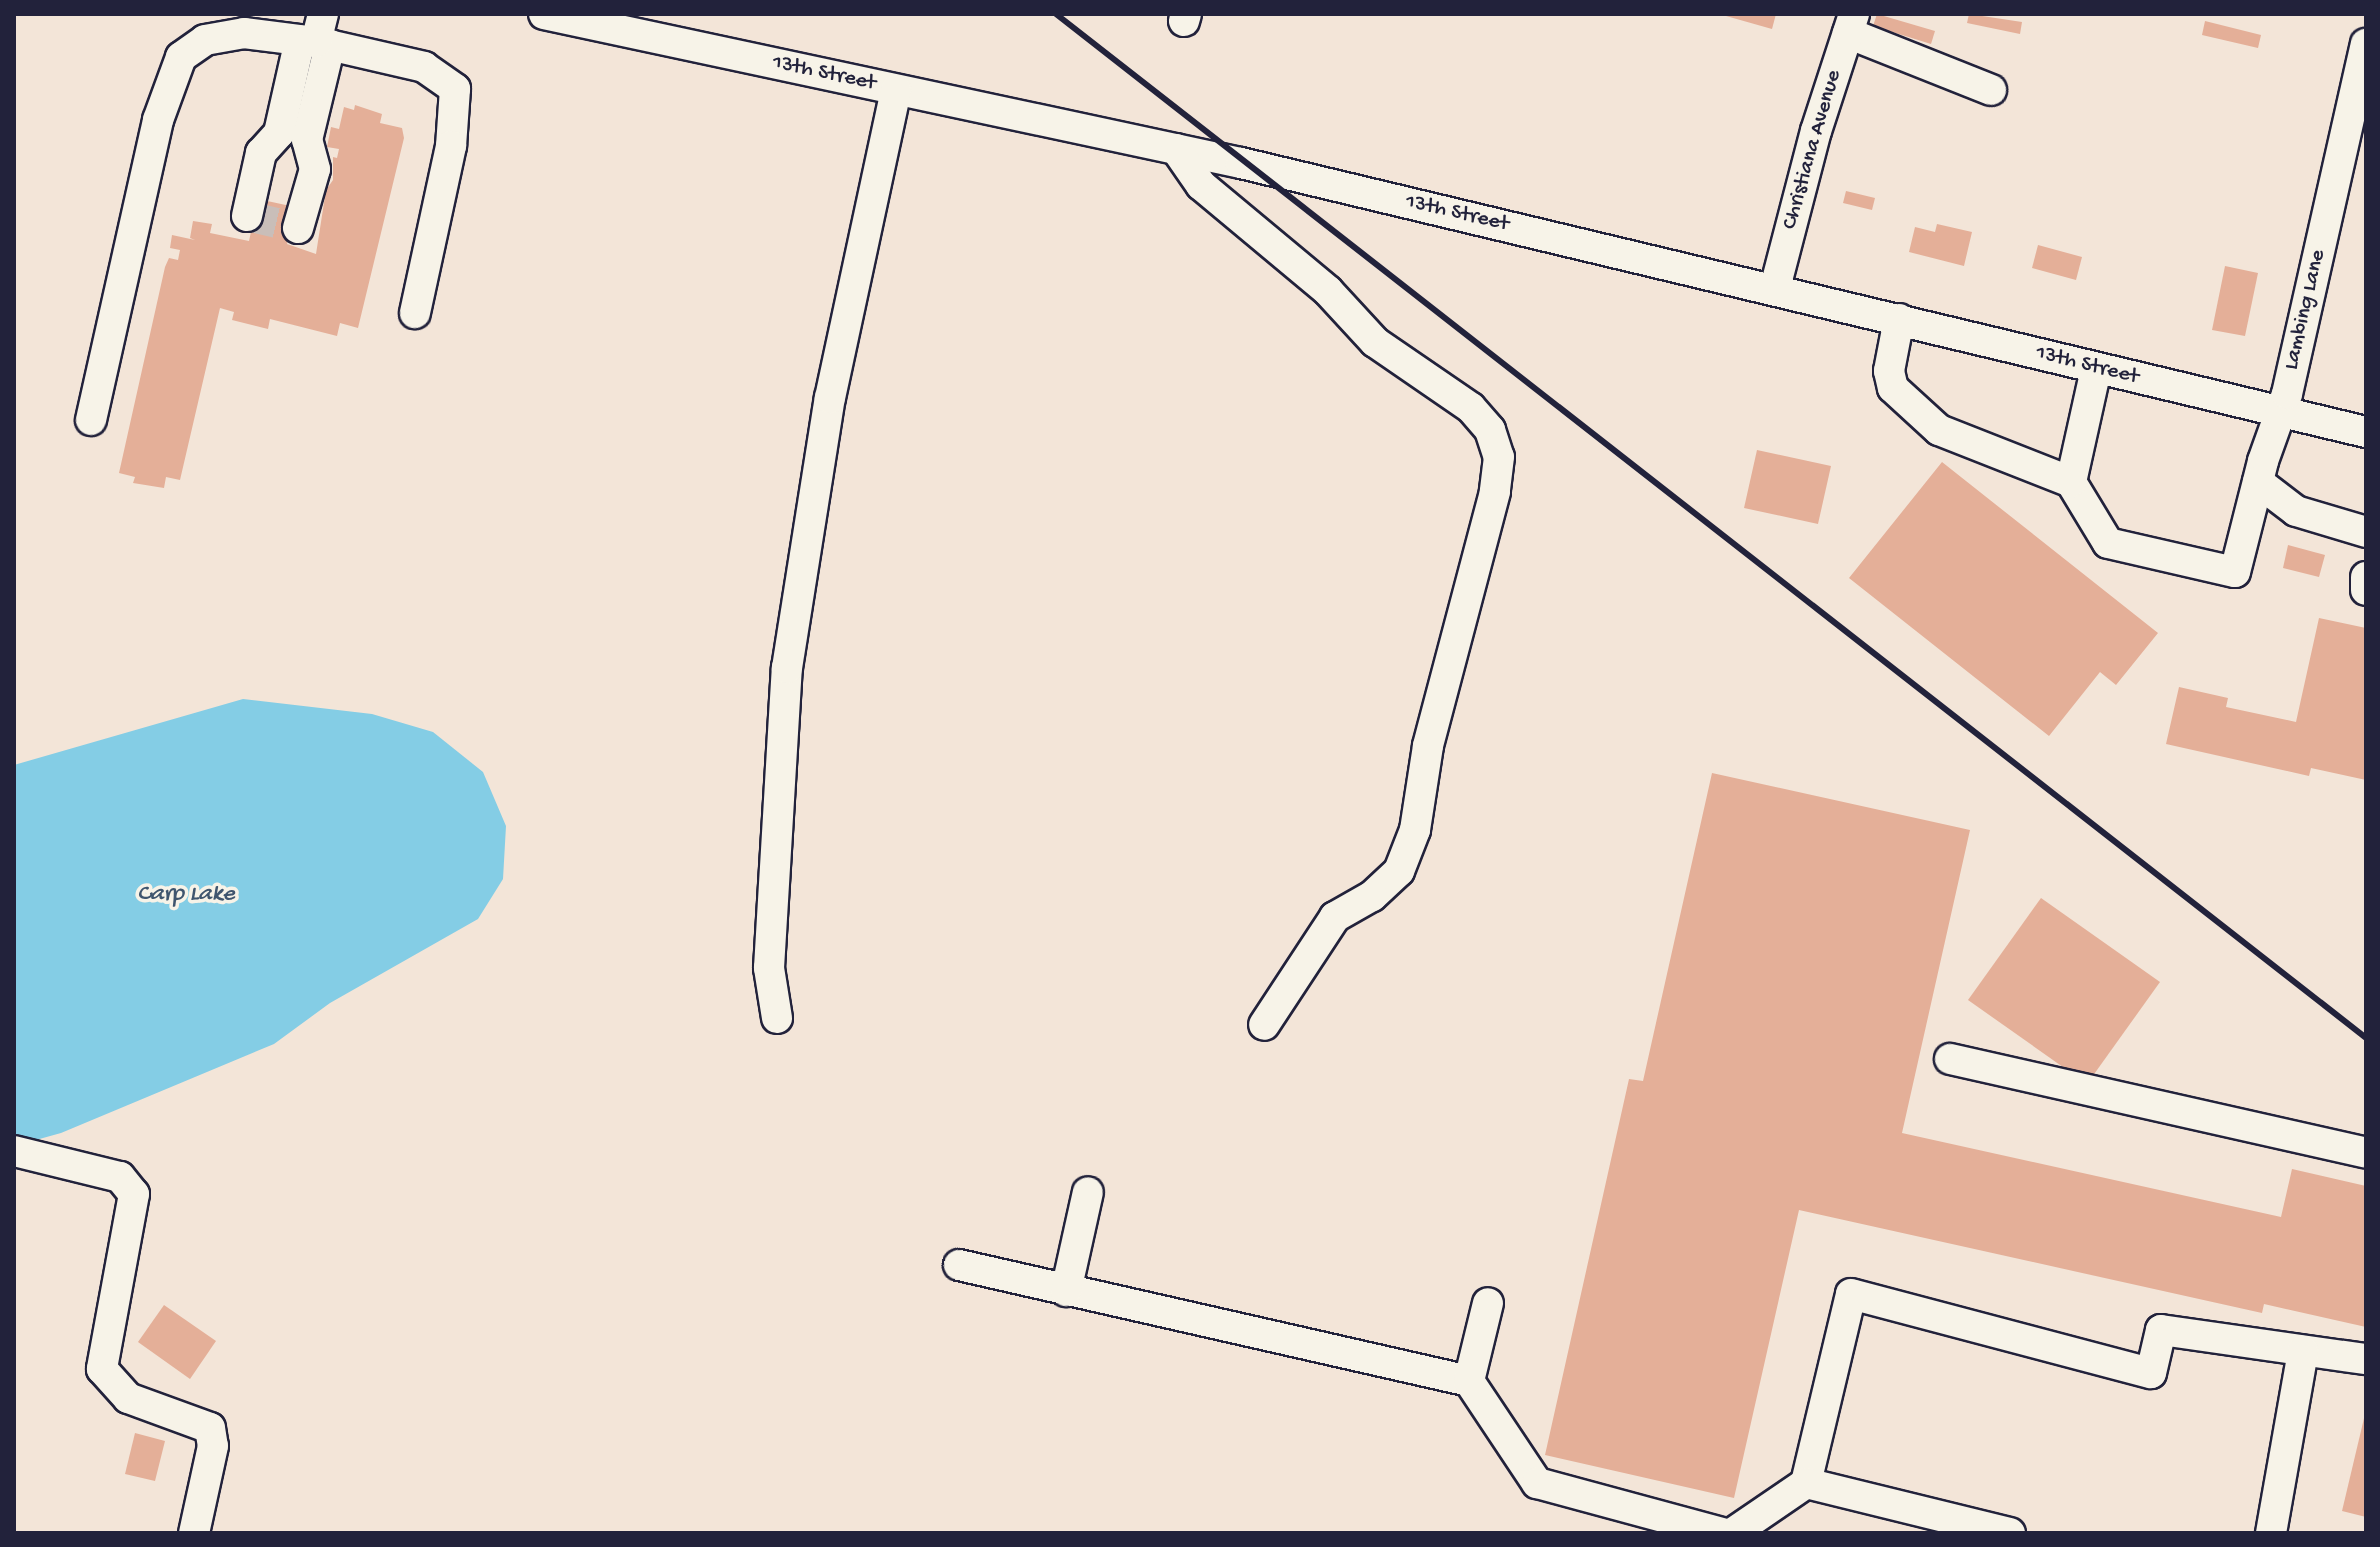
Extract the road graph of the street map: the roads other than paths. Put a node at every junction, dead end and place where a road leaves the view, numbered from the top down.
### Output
1 (544, 14) edge
2 (1851, 23) edge
3 (317, 35) edge
4 (2366, 44) edge
5 (896, 90) junction
6 (1991, 90) dead end
7 (293, 137) junction
8 (1176, 149) junction
9 (247, 216) dead end
10 (298, 228) dead end
11 (1775, 288) junction
12 (415, 313) dead end
13 (1899, 319) junction
14 (2096, 369) junction
15 (2283, 411) junction
16 (91, 420) dead end
17 (2366, 432) edge
18 (2071, 482) junction
19 (2258, 482) junction
20 (2366, 532) edge
21 (2366, 577) edge
22 (2366, 590) edge
23 (777, 1018) dead end
24 (1264, 1025) dead end
25 (1950, 1059) dead end
26 (14, 1151) edge
27 (2366, 1153) edge
28 (1088, 1192) dead end
29 (959, 1265) dead end
30 (1066, 1291) junction
31 (1488, 1303) dead end
32 (2303, 1351) junction
33 (2366, 1359) edge
34 (1469, 1381) junction
35 (1806, 1483) junction
36 (194, 1533) edge
37 (1722, 1533) edge
38 (1733, 1533) edge
39 (2010, 1533) edge
40 (2271, 1533) edge

1 - 5 street, 13th Street
2 - 6 street
2 - 11 street, Christiana Avenue
3 - 7 street
3 - 12 street
3 - 16 street
4 - 15 street, Lambing Lane
5 - 8 street, 13th Street
5 - 23 street
7 - 9 street
7 - 10 street
8 - 11 street, 13th Street
8 - 24 street
11 - 13 street, 13th Street
13 - 14 street, 13th Street
13 - 18 street
14 - 15 street, 13th Street
14 - 18 street
15 - 17 street, 13th Street
15 - 19 street, Lambing Lane
18 - 19 street, Lambing Lane
19 - 20 street
21 - 22 street
25 - 27 street
26 - 36 street
28 - 30 street
29 - 30 street
30 - 34 street
31 - 34 street
32 - 33 street
32 - 35 street
32 - 40 street
34 - 37 street
35 - 38 street
35 - 39 street

